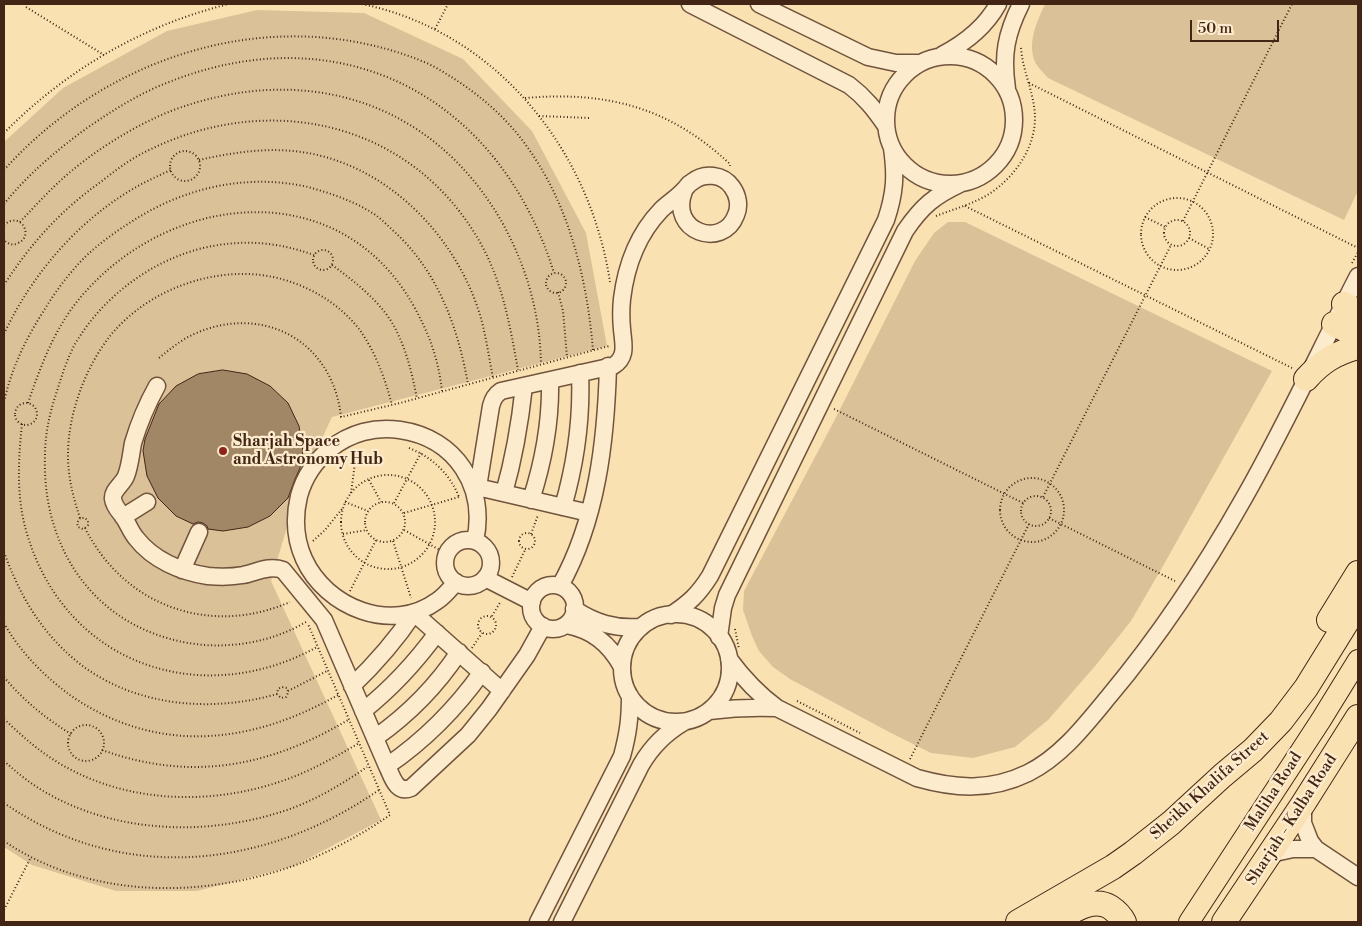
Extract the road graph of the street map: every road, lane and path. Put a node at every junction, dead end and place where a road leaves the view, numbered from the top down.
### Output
1 (229, 4) edge
2 (362, 4) edge
3 (448, 4) edge
4 (690, 4) edge
5 (759, 4) edge
6 (998, 4) edge
7 (1021, 4) edge
8 (1292, 4) edge
9 (220, 5) edge
10 (26, 7) dead end
11 (435, 29) junction
12 (1021, 46) dead end
13 (410, 54) dead end
14 (104, 55) junction
15 (942, 55) junction
16 (918, 63) junction
17 (1029, 83) junction
18 (100, 87) dead end
19 (1008, 91) junction
20 (524, 98) junction
21 (539, 116) junction
22 (590, 118) dead end
23 (886, 126) junction
24 (4, 134) edge
25 (892, 148) junction
26 (199, 160) junction
27 (4, 170) edge
28 (171, 170) junction
29 (1207, 173) junction
30 (723, 179) junction
31 (962, 183) junction
32 (684, 191) junction
33 (1193, 201) junction
34 (4, 204) edge
35 (1146, 216) junction
36 (1183, 221) junction
37 (20, 222) junction
38 (4, 225) edge
39 (1165, 228) junction
40 (1189, 238) junction
41 (4, 242) edge
42 (1171, 245) junction
43 (1358, 248) edge
44 (1210, 249) junction
45 (332, 264) junction
46 (1160, 266) junction
47 (554, 273) junction
48 (1358, 276) edge
49 (4, 285) edge
50 (610, 286) dead end
51 (558, 292) junction
52 (1145, 295) junction
53 (1352, 325) edge
54 (4, 334) edge
55 (614, 344) dead end
56 (592, 350) junction
57 (567, 357) junction
58 (159, 358) dead end
59 (541, 364) junction
60 (608, 366) junction
61 (518, 371) junction
62 (580, 373) junction
63 (1301, 374) junction
64 (493, 378) junction
65 (550, 380) junction
66 (468, 384) junction
67 (156, 386) dead end
68 (524, 386) junction
69 (442, 391) junction
70 (416, 398) junction
71 (4, 402) edge
72 (28, 403) junction
73 (392, 405) junction
74 (830, 407) dead end
75 (22, 424) junction
76 (357, 444) dead end
77 (405, 446) dead end
78 (421, 454) junction
79 (368, 479) junction
80 (408, 479) junction
81 (1050, 484) junction
82 (475, 487) junction
83 (351, 493) junction
84 (504, 493) junction
85 (1004, 494) junction
86 (459, 497) junction
87 (1043, 497) junction
88 (537, 501) junction
89 (147, 502) dead end
90 (345, 502) junction
91 (381, 502) junction
92 (462, 503) dead end
93 (1023, 503) junction
94 (394, 504) junction
95 (432, 505) junction
96 (563, 507) junction
97 (343, 508) junction
98 (368, 511) junction
99 (589, 513) junction
100 (404, 514) junction
101 (122, 515) junction
102 (80, 518) junction
103 (1049, 518) junction
104 (1029, 524) junction
105 (1061, 524) junction
106 (85, 528) junction
107 (367, 530) junction
108 (404, 530) junction
109 (199, 532) dead end
110 (343, 534) junction
111 (532, 534) junction
112 (376, 540) junction
113 (475, 540) junction
114 (1020, 540) junction
115 (393, 541) junction
116 (310, 543) dead end
117 (430, 544) junction
118 (526, 549) junction
119 (4, 552) edge
120 (448, 554) junction
121 (365, 563) junction
122 (401, 567) junction
123 (182, 570) junction
124 (1358, 573) edge
125 (488, 574) junction
126 (456, 582) junction
127 (1178, 582) dead end
128 (509, 584) junction
129 (560, 586) junction
130 (344, 590) dead end
131 (349, 593) junction
132 (352, 595) dead end
133 (417, 596) dead end
134 (535, 597) junction
135 (295, 599) dead end
136 (410, 604) junction
137 (1358, 604) edge
138 (574, 609) junction
139 (671, 615) junction
140 (492, 616) junction
141 (307, 622) dead end
142 (4, 623) edge
143 (734, 623) dead end
144 (566, 624) junction
145 (543, 626) junction
146 (640, 627) junction
147 (437, 633) junction
148 (482, 633) junction
149 (719, 637) junction
150 (318, 647) junction
151 (462, 655) junction
152 (735, 657) junction
153 (1358, 660) edge
154 (622, 667) junction
155 (328, 671) junction
156 (482, 672) junction
157 (4, 677) edge
158 (352, 686) junction
159 (288, 691) junction
160 (502, 691) junction
161 (277, 694) junction
162 (338, 696) junction
163 (630, 696) junction
164 (790, 698) dead end
165 (777, 708) junction
166 (363, 711) junction
167 (709, 711) junction
168 (1358, 717) edge
169 (4, 720) edge
170 (348, 720) junction
171 (684, 722) junction
172 (71, 734) junction
173 (865, 735) dead end
174 (375, 738) junction
175 (358, 743) junction
176 (102, 750) junction
177 (910, 760) dead end
178 (4, 762) edge
179 (368, 766) junction
180 (387, 766) junction
181 (1222, 776) junction
182 (379, 790) junction
183 (4, 803) edge
184 (1303, 804) junction
185 (4, 842) edge
186 (1316, 848) junction
187 (1270, 854) junction
188 (31, 857) junction
189 (1358, 877) edge
190 (4, 910) edge
191 (538, 922) edge
192 (562, 922) edge
193 (1018, 922) edge
194 (1054, 922) edge
195 (1124, 922) edge
196 (1189, 922) edge
197 (1224, 922) edge

1 - 9 path
2 - 11 path
3 - 11 path
4 - 23 street
5 - 16 street
6 - 15 street
7 - 19 street
8 - 29 path
9 - 14 path
10 - 14 path
11 - 20 path
12 - 17 path
13 - 56 path
14 - 24 path
15 - 16 street
15 - 19 street
16 - 23 street
17 - 29 path
17 - 52 path
18 - 27 path
19 - 31 street
20 - 21 path
20 - 30 path
21 - 22 path
21 - 50 path
23 - 25 street
25 - 31 street
25 - 139 street
26 - 28 path
26 - 28 path
26 - 64 path
28 - 54 path
29 - 33 path
29 - 43 path
30 - 32 street
30 - 32 street
31 - 149 street
32 - 60 street
33 - 35 path
33 - 36 path
33 - 44 path
34 - 47 path
35 - 39 path
35 - 46 path
36 - 39 path
36 - 40 path
37 - 38 path
37 - 41 path
37 - 59 path
39 - 42 path
40 - 42 path
40 - 44 path
42 - 46 path
44 - 46 path
45 - 45 path
45 - 70 path
46 - 52 path
47 - 51 path
47 - 51 path
48 - 53 street
49 - 61 path
51 - 57 path
52 - 63 path
52 - 81 path
53 - 63 street
53 - 63 highway
55 - 56 path
56 - 57 path
57 - 59 path
58 - 73 path
59 - 61 path
60 - 62 street
60 - 99 street
61 - 64 path
62 - 65 street
62 - 96 street
63 - 165 street
64 - 66 path
65 - 68 street
65 - 88 street
66 - 69 path
66 - 71 path
67 - 101 street
68 - 82 street
68 - 84 street
69 - 70 path
69 - 72 path
70 - 73 path
72 - 75 path
72 - 75 path
73 - 102 path
74 - 85 path
75 - 150 path
76 - 83 path
77 - 78 path
78 - 80 path
78 - 86 path
79 - 80 path
79 - 83 path
79 - 91 path
80 - 94 path
80 - 95 path
81 - 85 path
81 - 87 path
81 - 105 path
82 - 84 street
82 - 113 street
82 - 136 street
83 - 90 path
84 - 88 street
85 - 93 path
85 - 114 path
86 - 92 path
86 - 95 path
87 - 93 path
87 - 103 path
88 - 96 street
88 - 111 path
89 - 101 street
90 - 97 path
90 - 98 path
91 - 94 path
91 - 98 path
93 - 104 path
94 - 100 path
95 - 100 path
95 - 117 path
96 - 99 street
97 - 110 path
97 - 116 path
98 - 107 path
99 - 129 street
100 - 108 path
101 - 123 street
102 - 106 path
102 - 106 path
103 - 104 path
103 - 105 path
104 - 114 path
105 - 114 path
105 - 127 path
106 - 135 path
107 - 110 path
107 - 112 path
108 - 115 path
108 - 117 path
109 - 123 street
110 - 121 path
111 - 118 path
111 - 118 path
112 - 115 path
112 - 121 path
113 - 120 street
113 - 125 street
114 - 177 path
115 - 122 path
117 - 120 path
117 - 122 path
118 - 128 path
119 - 161 path
120 - 126 street
121 - 122 path
121 - 131 path
122 - 136 path
123 - 158 street
124 - 181 highway
125 - 126 street
125 - 128 street
126 - 136 street
128 - 134 street
128 - 140 path
129 - 134 street
129 - 138 street
130 - 131 path
131 - 132 path
133 - 136 path
134 - 145 street
136 - 147 street
136 - 158 street
137 - 181 highway, Sheikh Khalifa Street
138 - 144 street
138 - 146 street
139 - 146 street
139 - 149 street
140 - 148 path
140 - 148 path
141 - 150 path
142 - 162 path
143 - 152 path
144 - 145 street
144 - 154 street
145 - 160 street
146 - 154 street
147 - 151 street
147 - 166 street
148 - 151 path
149 - 152 street
150 - 155 path
151 - 156 street
151 - 174 street
152 - 165 street
152 - 167 street
153 - 196 main road, Maliha Road
154 - 163 street
155 - 159 path
155 - 162 path
156 - 160 street
156 - 180 street
157 - 172 path
158 - 166 street
159 - 161 path
159 - 161 path
160 - 180 street
162 - 170 path
163 - 171 street
163 - 191 street
164 - 173 path
165 - 167 street
166 - 174 street
167 - 171 street
168 - 184 highway, Sharjah - Kalba Road
169 - 175 path
170 - 175 path
170 - 176 path
171 - 192 street
172 - 176 path
172 - 176 path
174 - 180 street
175 - 179 path
178 - 179 path
179 - 182 path
181 - 193 highway, Sheikh Khalifa Street
182 - 183 path
182 - 188 path
184 - 186 street
184 - 187 highway, Sharjah - Kalba Road
185 - 188 path
186 - 187 street
186 - 189 street
187 - 197 highway, Sharjah - Kalba Road
188 - 190 path
194 - 195 highway

